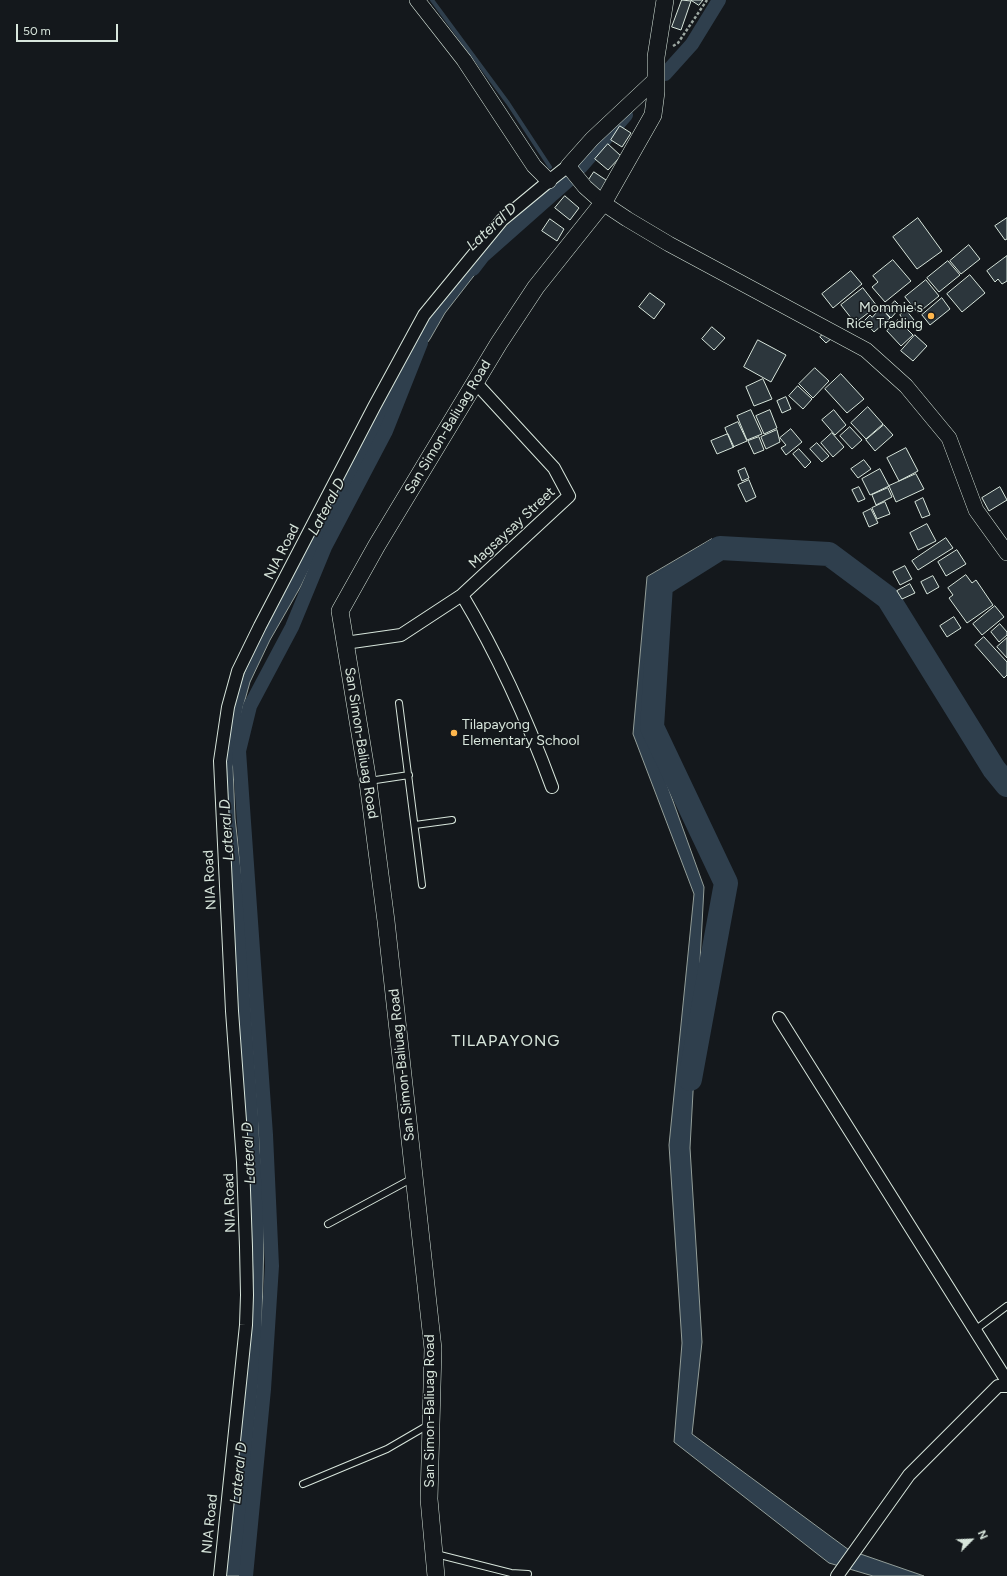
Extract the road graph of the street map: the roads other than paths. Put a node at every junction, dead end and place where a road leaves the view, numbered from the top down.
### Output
1 (417, 0) edge
2 (665, 0) edge
3 (656, 79) junction
4 (568, 166) junction
5 (548, 181) junction
6 (603, 203) junction
7 (475, 382) junction
8 (1007, 553) edge
9 (462, 595) junction
10 (345, 643) junction
11 (399, 703) dead end
12 (409, 775) junction
13 (368, 782) junction
14 (552, 787) dead end
15 (452, 820) dead end
16 (415, 825) junction
17 (422, 885) dead end
18 (779, 1018) dead end
19 (414, 1177) junction
20 (328, 1224) dead end
21 (1007, 1306) edge
22 (975, 1330) junction
23 (1007, 1382) edge
24 (1007, 1386) edge
25 (431, 1424) junction
26 (303, 1484) dead end
27 (434, 1553) junction
28 (839, 1573) edge
29 (528, 1574) dead end
30 (220, 1576) edge
31 (436, 1576) edge

1 - 5 street
2 - 3 main road, San Simon-Baliuag Road
3 - 4 street
3 - 6 main road, San Simon-Baliuag Road
4 - 5 street, NIA Road
4 - 6 street
5 - 30 street, NIA Road
6 - 7 main road, San Simon-Baliuag Road
6 - 8 street
7 - 9 street, Magsaysay Street
7 - 10 main road, San Simon-Baliuag Road
9 - 10 street, Magsaysay Street
9 - 14 street
10 - 13 main road, San Simon-Baliuag Road
11 - 12 lane
12 - 13 lane
12 - 16 lane
13 - 19 main road, San Simon-Baliuag Road
15 - 16 lane
16 - 17 lane
18 - 22 street
19 - 20 lane
19 - 25 main road, San Simon-Baliuag Road
21 - 22 lane
22 - 23 street
24 - 28 street
25 - 26 lane
25 - 27 main road, San Simon-Baliuag Road
27 - 29 lane
27 - 31 main road, San Simon-Baliuag Road

